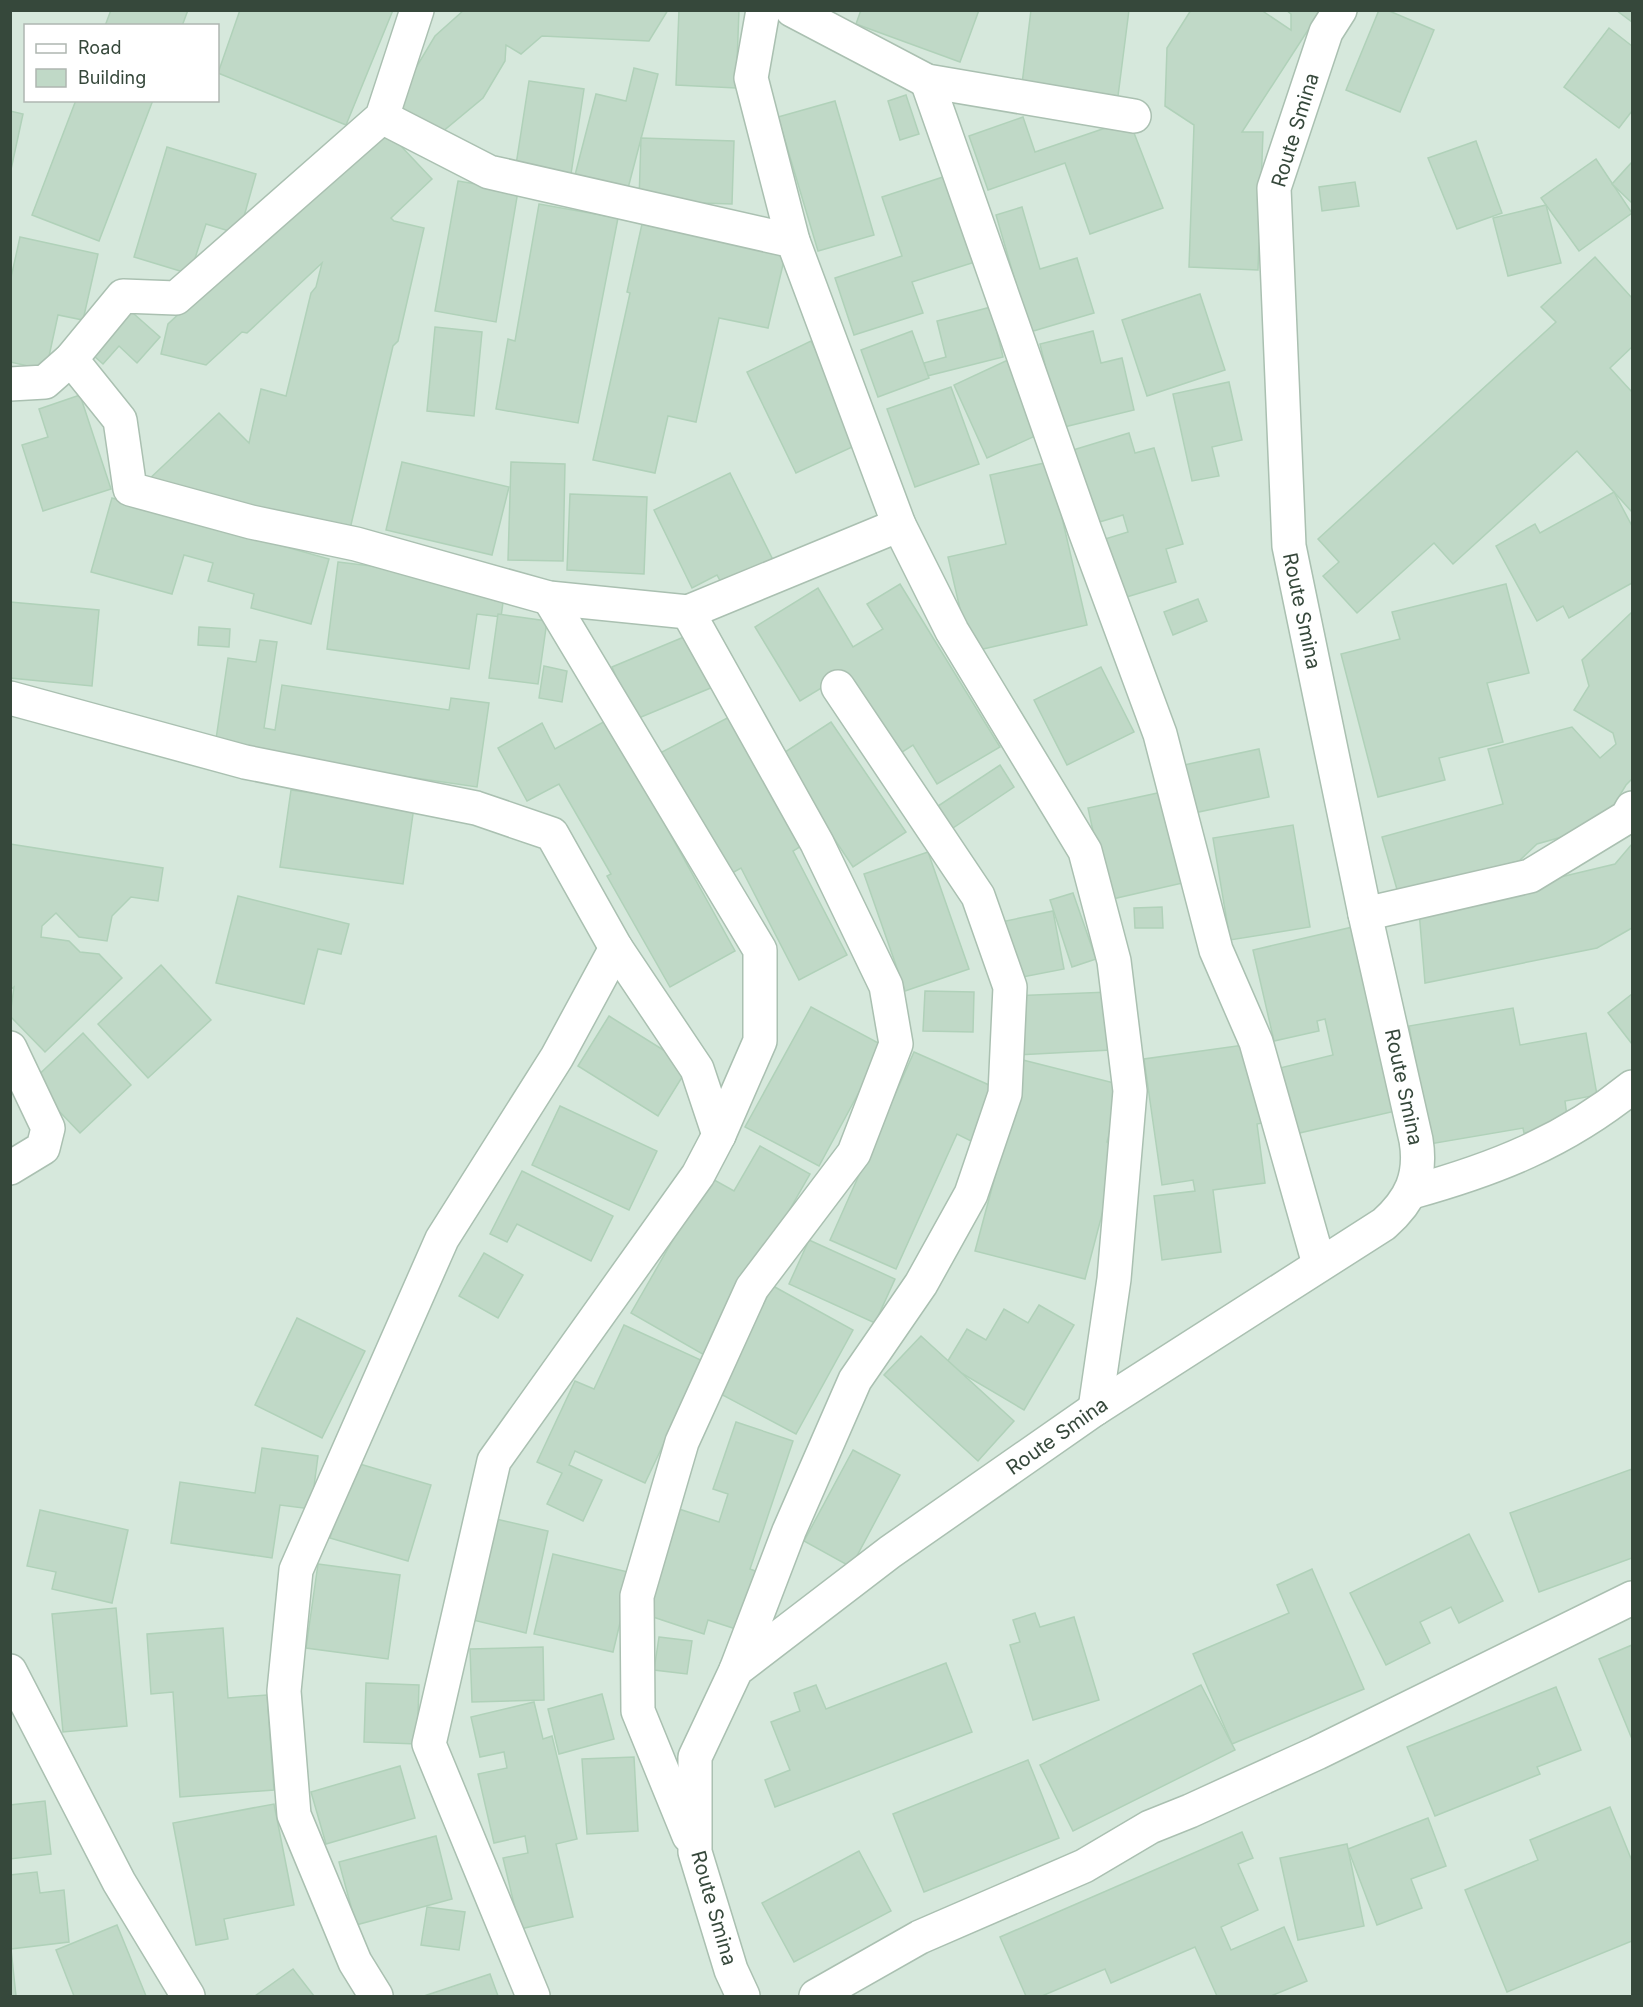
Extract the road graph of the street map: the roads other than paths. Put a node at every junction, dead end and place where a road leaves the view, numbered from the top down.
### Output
1 (417, 10) edge
2 (763, 10) edge
3 (792, 10) edge
4 (1340, 10) edge
5 (927, 81) junction
6 (1134, 116) dead end
7 (382, 117) junction
8 (793, 241) junction
9 (70, 359) junction
10 (10, 384) edge
11 (899, 525) junction
12 (549, 598) junction
13 (688, 612) junction
14 (838, 687) dead end
15 (10, 698) edge
16 (1632, 808) edge
17 (1365, 914) junction
18 (616, 948) junction
19 (10, 1048) edge
20 (1632, 1087) edge
21 (719, 1135) junction
22 (10, 1168) edge
23 (1412, 1192) junction
24 (1319, 1264) junction
25 (1095, 1409) junction
26 (1632, 1598) edge
27 (736, 1670) junction
28 (10, 1671) edge
29 (695, 1852) junction
30 (188, 1996) edge
31 (376, 1996) edge
32 (532, 1996) edge
33 (743, 1996) edge
34 (816, 1996) edge

1 - 7 street
2 - 8 street
3 - 5 street
4 - 17 street, Route Smina
5 - 6 street
5 - 24 street
7 - 8 street
7 - 9 street
8 - 11 street
9 - 10 street
9 - 12 street
11 - 13 street
11 - 25 street
12 - 13 street
12 - 21 street
13 - 29 street
14 - 27 street
15 - 18 street
16 - 17 street
17 - 23 street, Route Smina
18 - 21 street
18 - 31 street
19 - 22 street
20 - 23 street
21 - 32 street
23 - 24 street, Route Smina
24 - 25 street, Route Smina
25 - 27 street, Route Smina
26 - 34 street
27 - 29 street, Route Smina
28 - 30 street
29 - 33 street, Route Smina

